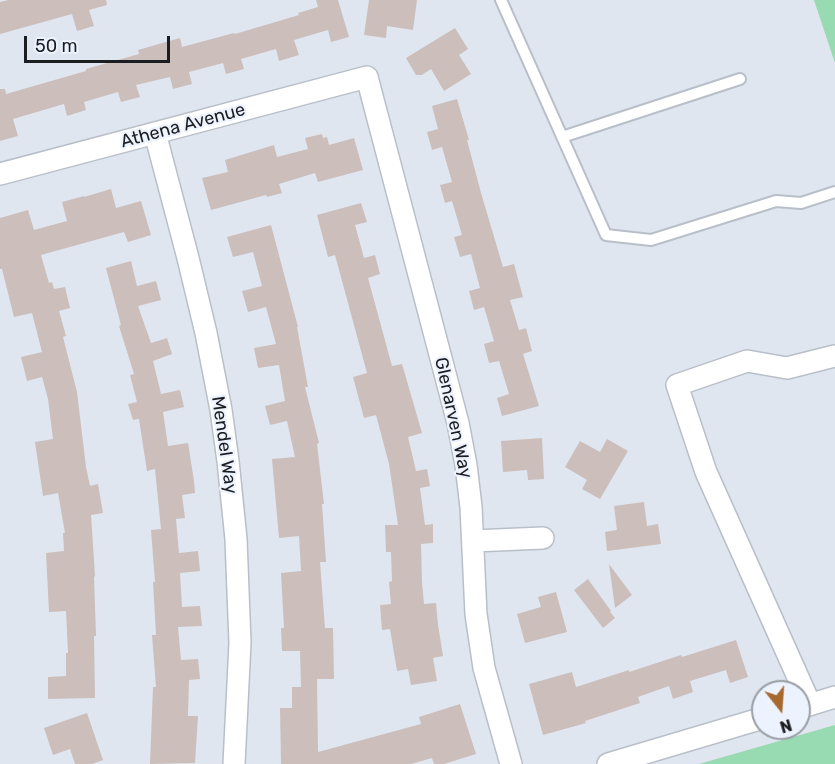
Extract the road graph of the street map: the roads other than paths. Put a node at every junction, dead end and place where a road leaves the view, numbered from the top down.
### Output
1 (501, 0) edge
2 (367, 77) joint
3 (740, 79) dead end
4 (154, 133) junction
5 (562, 137) junction
6 (0, 174) edge
7 (835, 192) edge
8 (835, 356) edge
9 (543, 538) dead end
10 (473, 541) junction
11 (794, 680) edge
12 (835, 697) edge
13 (811, 704) edge
14 (751, 722) edge
15 (234, 764) edge
16 (511, 764) edge
17 (608, 764) edge

1 - 5 lane
2 - 4 street, Athena Avenue
2 - 10 street, Glenarven Way
3 - 5 lane
4 - 6 street, Athena Avenue
4 - 15 street, Mendel Way
5 - 7 lane
8 - 11 street
9 - 10 street
10 - 16 street, Glenarven Way
12 - 13 street
14 - 17 street

